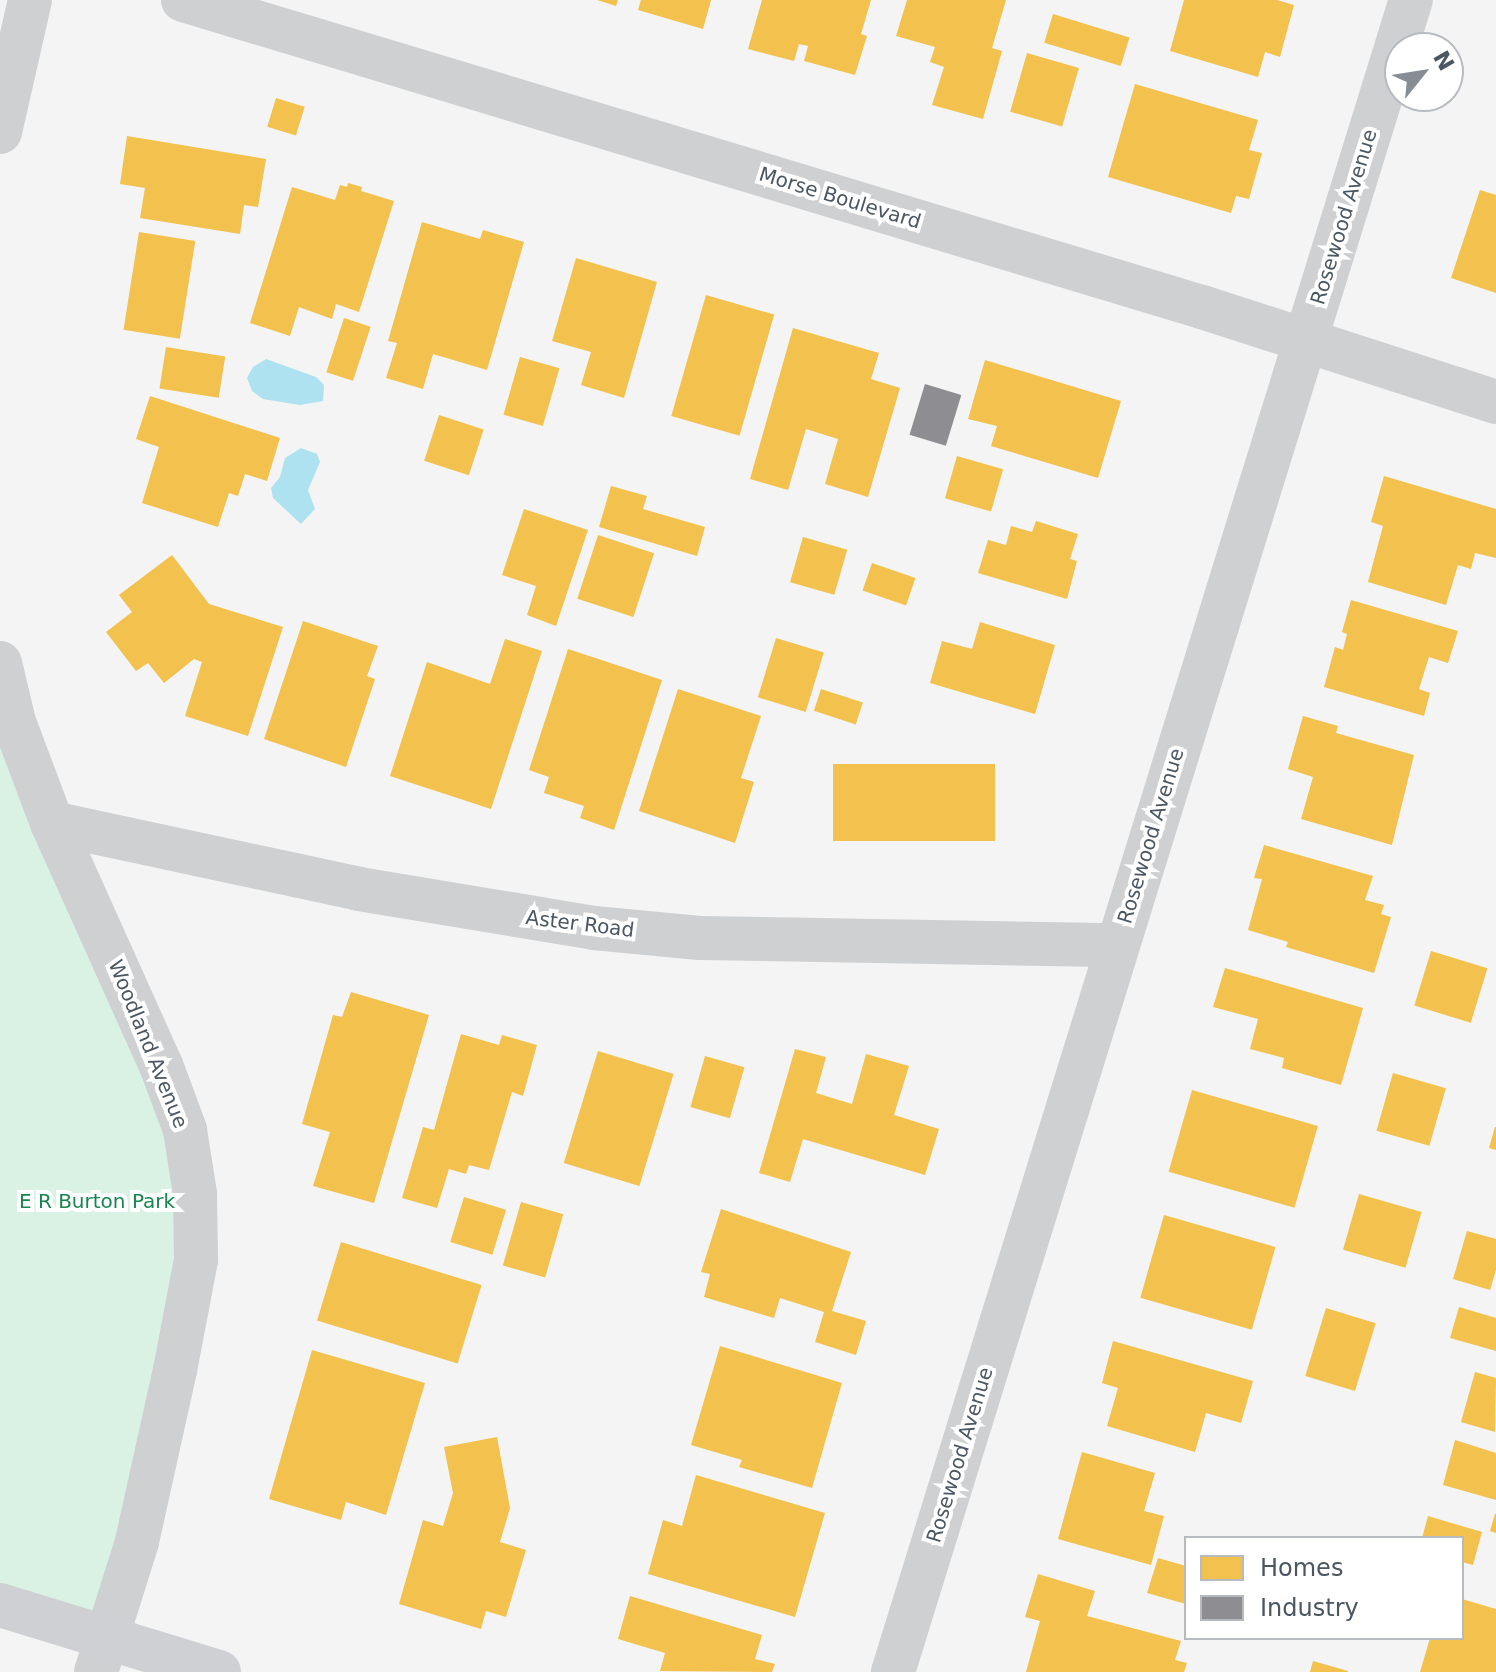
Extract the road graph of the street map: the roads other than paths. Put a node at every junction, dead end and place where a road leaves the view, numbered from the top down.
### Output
1 (30, 0) edge
2 (183, 0) edge
3 (1411, 0) edge
4 (0, 132) edge
5 (1305, 342) junction
6 (1496, 402) edge
7 (0, 663) edge
8 (52, 823) junction
9 (1117, 945) junction
10 (0, 1605) edge
11 (101, 1655) edge
12 (219, 1672) edge
13 (893, 1672) edge

1 - 4 street
2 - 5 street, Morse Boulevard
3 - 5 street, Rosewood Avenue
5 - 6 street, Morse Boulevard
5 - 9 street, Rosewood Avenue
7 - 8 street, Woodland Avenue
8 - 9 street, Aster Road
8 - 11 street, Woodland Avenue
9 - 13 street, Rosewood Avenue
10 - 11 main road
11 - 12 main road

